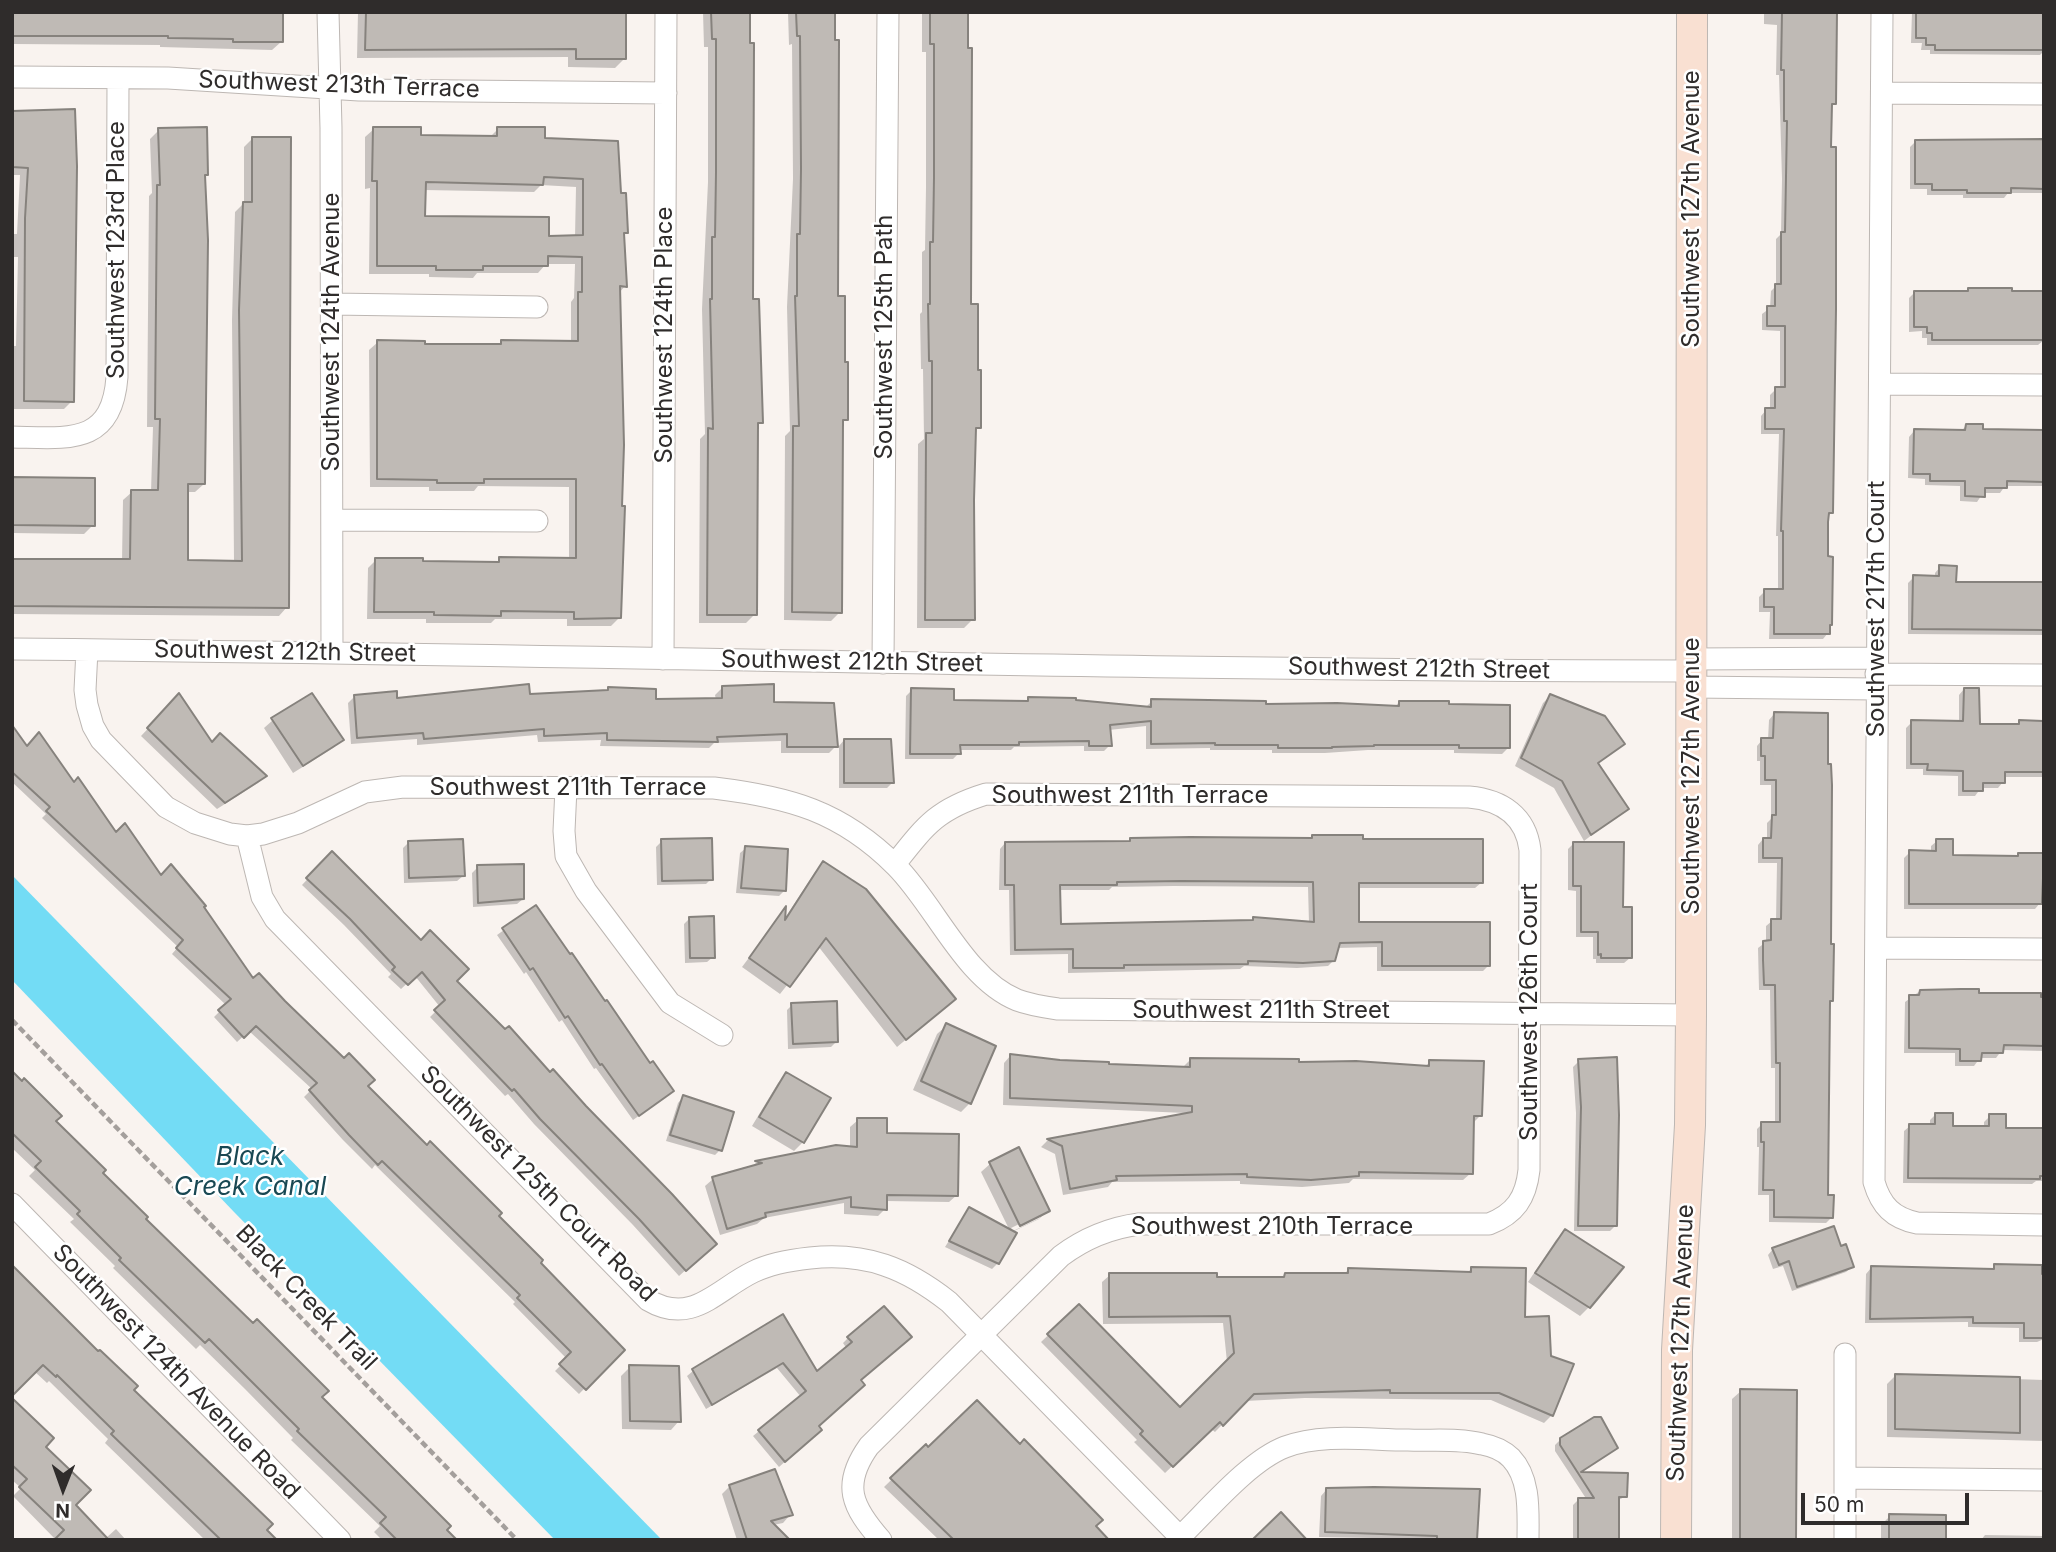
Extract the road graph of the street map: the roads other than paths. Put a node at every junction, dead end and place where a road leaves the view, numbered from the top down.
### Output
1 (328, 12) edge
2 (666, 12) edge
3 (888, 12) edge
4 (1692, 12) edge
5 (1882, 12) edge
6 (12, 77) edge
7 (118, 78) junction
8 (330, 88) junction
9 (666, 93) junction
10 (1882, 93) junction
11 (2044, 94) edge
12 (332, 304) junction
13 (537, 307) dead end
14 (1880, 384) junction
15 (2044, 385) edge
16 (12, 437) edge
17 (333, 520) junction
18 (537, 521) dead end
19 (12, 649) edge
20 (87, 650) junction
21 (332, 653) junction
22 (663, 659) junction
23 (883, 663) junction
24 (1692, 672) junction
25 (1876, 674) junction
26 (2044, 675) edge
27 (566, 788) junction
28 (1517, 817) joint
29 (247, 836) junction
30 (895, 864) junction
31 (1876, 948) junction
32 (2044, 949) edge
33 (1531, 1012) junction
34 (1691, 1015) junction
35 (722, 1035) dead end
36 (12, 1204) edge
37 (1515, 1208) joint
38 (2044, 1225) edge
39 (983, 1335) junction
40 (1845, 1354) dead end
41 (1846, 1478) junction
42 (2044, 1480) edge
43 (1182, 1538) edge
44 (340, 1540) edge
45 (881, 1540) edge
46 (1528, 1540) edge
47 (1676, 1540) edge
48 (1845, 1540) edge

1 - 8 street, Southwest 124th Avenue
2 - 9 street, Southwest 124th Place
3 - 23 street, Southwest 125th Path
4 - 24 street, Southwest 127th Avenue
5 - 10 street, Southwest 217th Court
6 - 7 street, Southwest 213th Terrace
7 - 8 street, Southwest 213th Terrace
7 - 16 street, Southwest 123rd Place
8 - 9 street, Southwest 213th Terrace
8 - 12 street, Southwest 124th Avenue
9 - 22 street, Southwest 124th Place
10 - 11 street
10 - 14 street, Southwest 217th Court
12 - 13 street
12 - 17 street, Southwest 124th Avenue
14 - 15 street
14 - 25 street, Southwest 217th Court
17 - 18 street
17 - 21 street, Southwest 124th Avenue
19 - 20 street, Southwest 212th Street
20 - 21 street, Southwest 212th Street
20 - 29 street
21 - 22 street, Southwest 212th Street
22 - 23 street, Southwest 212th Street
23 - 24 street, Southwest 212th Street
24 - 25 street, Southwest 212th Street
24 - 25 street, Southwest 212th Street
24 - 34 street, Southwest 127th Avenue
25 - 26 street, Southwest 212th Street
25 - 31 street, Southwest 217th Court
27 - 29 street, Southwest 211th Terrace
27 - 30 street, Southwest 211th Terrace
27 - 35 street
28 - 30 street, Southwest 211th Terrace
28 - 33 street, Southwest 126th Court
29 - 39 street, Southwest 125th Court Road
30 - 33 street, Southwest 211th Street
31 - 32 street
31 - 38 street, Southwest 217th Court
33 - 34 street, Southwest 211th Street
33 - 37 street, Southwest 126th Court
34 - 47 street, Southwest 127th Avenue
36 - 44 street, Southwest 124th Avenue Road
37 - 39 street, Southwest 210th Terrace
39 - 43 street, Southwest 125th Court Road
39 - 45 street, Southwest 210th Terrace
40 - 41 street
41 - 42 street
41 - 48 street
43 - 46 street

